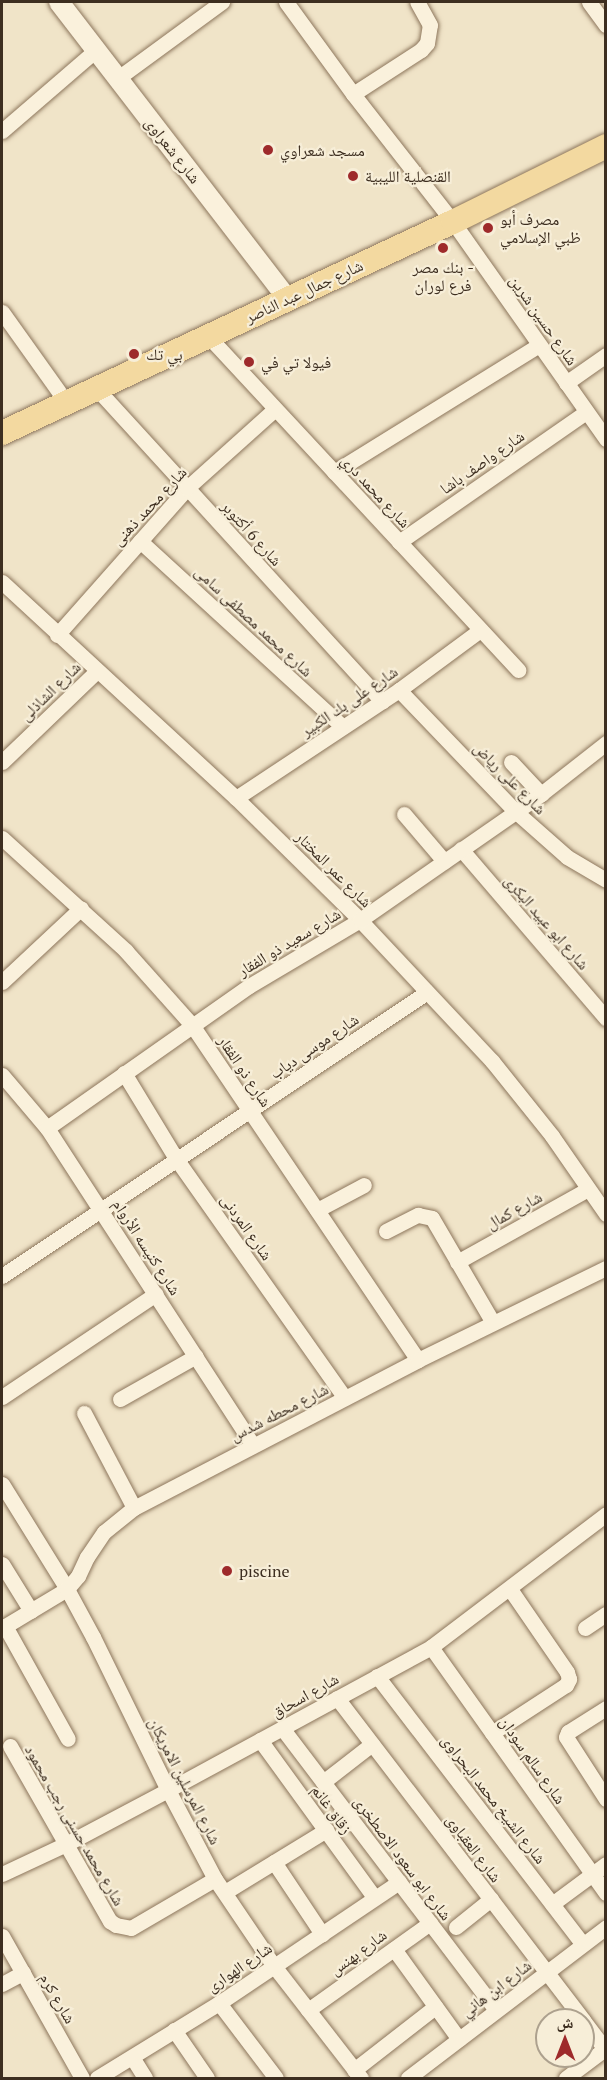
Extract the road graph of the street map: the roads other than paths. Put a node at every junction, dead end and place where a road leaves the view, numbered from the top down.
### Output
1 (59, 2) edge
2 (222, 2) edge
3 (286, 2) edge
4 (417, 2) edge
5 (589, 2) edge
6 (606, 25) edge
7 (96, 50) junction
8 (118, 78) junction
9 (353, 94) junction
10 (2, 131) edge
11 (606, 134) edge
12 (606, 146) edge
13 (448, 217) junction
14 (284, 294) junction
15 (2, 312) edge
16 (208, 336) junction
17 (539, 345) junction
18 (606, 355) edge
19 (566, 383) junction
20 (97, 389) junction
21 (59, 392) junction
22 (275, 409) junction
23 (586, 412) junction
24 (2, 419) edge
25 (2, 433) edge
26 (606, 439) edge
27 (334, 472) junction
28 (187, 488) junction
29 (140, 541) junction
30 (399, 542) junction
31 (2, 582) edge
32 (480, 630) junction
33 (57, 634) junction
34 (518, 670) dead end
35 (97, 671) junction
36 (399, 690) junction
37 (381, 701) junction
38 (343, 727) junction
39 (606, 743) edge
40 (2, 762) edge
41 (510, 762) dead end
42 (541, 794) junction
43 (237, 798) junction
44 (515, 812) junction
45 (404, 814) dead end
46 (2, 838) edge
47 (461, 849) junction
48 (444, 861) junction
49 (606, 880) edge
50 (81, 908) junction
51 (360, 920) junction
52 (2, 982) edge
53 (427, 992) junction
54 (606, 1018) edge
55 (192, 1025) junction
56 (124, 1073) junction
57 (4, 1084) edge
58 (250, 1111) junction
59 (47, 1128) junction
60 (177, 1160) junction
61 (364, 1185) dead end
62 (588, 1189) junction
63 (102, 1210) junction
64 (317, 1210) junction
65 (606, 1214) edge
66 (386, 1231) dead end
67 (457, 1262) junction
68 (606, 1268) edge
69 (2, 1276) edge
70 (156, 1294) junction
71 (493, 1323) junction
72 (196, 1356) junction
73 (418, 1360) junction
74 (2, 1396) edge
75 (345, 1398) junction
76 (120, 1399) dead end
77 (84, 1413) dead end
78 (253, 1445) junction
79 (2, 1484) edge
80 (6, 1502) edge
81 (134, 1508) junction
82 (606, 1514) edge
83 (2, 1564) edge
84 (67, 1589) junction
85 (510, 1589) junction
86 (31, 1611) junction
87 (606, 1614) edge
88 (3, 1627) edge
89 (585, 1628) dead end
90 (431, 1647) junction
91 (377, 1676) junction
92 (337, 1698) junction
93 (606, 1708) edge
94 (282, 1728) junction
95 (492, 1733) junction
96 (68, 1739) dead end
97 (260, 1740) junction
98 (372, 1744) junction
99 (10, 1746) dead end
100 (323, 1782) junction
101 (168, 1790) junction
102 (604, 1794) edge
103 (326, 1830) junction
104 (66, 1844) junction
105 (274, 1862) junction
106 (606, 1864) edge
107 (2, 1874) edge
108 (592, 1874) junction
109 (215, 1879) junction
110 (399, 1882) junction
111 (225, 1892) junction
112 (606, 1893) edge
113 (375, 1898) junction
114 (491, 1899) junction
115 (552, 1904) junction
116 (430, 1923) junction
117 (456, 1927) dead end
118 (606, 1927) edge
119 (322, 1934) junction
120 (2, 1936) edge
121 (583, 1944) junction
122 (394, 1949) junction
123 (274, 1966) junction
124 (546, 1972) junction
125 (22, 1973) junction
126 (2, 1984) edge
127 (219, 2003) junction
128 (435, 2007) junction
129 (574, 2008) edge
130 (308, 2010) junction
131 (496, 2010) junction
132 (174, 2030) junction
133 (595, 2036) edge
134 (459, 2039) junction
135 (605, 2049) edge
136 (132, 2057) junction
137 (358, 2074) edge
138 (82, 2079) edge
139 (97, 2079) edge
140 (145, 2079) edge
141 (207, 2079) edge
142 (276, 2079) edge
143 (408, 2079) edge
144 (566, 2079) edge

1 - 7 street, شارع شعراوى
2 - 8 street
3 - 9 street, شارع حسين شرين
4 - 9 street
5 - 6 street
7 - 8 street, شارع شعراوى
7 - 10 street
8 - 14 street, شارع شعراوى
9 - 13 street, شارع حسين شرين
11 - 13 main road, شارع جمال عبد الناصر
12 - 13 main road, شارع جمال عبد الناصر
13 - 14 main road, شارع جمال عبد الناصر
13 - 17 street, شارع حسين شرين
14 - 16 main road, شارع جمال عبد الناصر
14 - 21 main road, شارع جمال عبد الناصر
15 - 21 street
16 - 20 main road, شارع جمال عبد الناصر
16 - 22 street, شارع محمد دري
17 - 19 street, شارع حسين شرين
17 - 27 street
18 - 19 street
19 - 23 street, شارع حسين شرين
20 - 25 main road, شارع جمال عبد الناصر
20 - 28 street, شارع 6 أكتوبر
21 - 24 main road, شارع جمال عبد الناصر
22 - 27 street, شارع محمد دري
22 - 28 street, شارع محمد ذهنى
23 - 26 street, شارع حسين شرين
23 - 30 street, شارع واصف باشا
27 - 30 street, شارع محمد دري
28 - 29 street, شارع محمد ذهنى
28 - 37 street, شارع 6 أكتوبر
29 - 33 street, شارع محمد ذهنى
29 - 38 street, شارع محمد مصطفى سامى
30 - 32 street, شارع محمد دري
31 - 33 street, شارع عمر المختار
32 - 34 street, شارع محمد دري
32 - 36 street, شارع على بك الكبير
33 - 35 street, شارع عمر المختار
35 - 40 street, شارع الشاذلى
35 - 43 street, شارع عمر المختار
36 - 37 street, شارع على بك الكبير
36 - 44 street, شارع على رياض
37 - 38 street, شارع على بك الكبير
38 - 43 street, شارع على بك الكبير
39 - 42 street, شارع سعيد ذو الفقار
41 - 42 street
42 - 44 street, شارع سعيد ذو الفقار
43 - 51 street, شارع عمر المختار
44 - 47 street, شارع سعيد ذو الفقار
44 - 49 street, شارع على رياض
45 - 48 street
46 - 50 street, شارع ذو الفقار
47 - 48 street, شارع سعيد ذو الفقار
47 - 54 street, شارع ابو عبيد البكرى
48 - 51 street, شارع سعيد ذو الفقار
50 - 52 street
50 - 55 street, شارع ذو الفقار
51 - 53 street, شارع عمر المختار
51 - 55 street, شارع سعيد ذو الفقار
53 - 58 street, شارع موسى دياب
53 - 62 street, شارع عمر المختار
55 - 56 street, شارع سعيد ذو الفقار
55 - 58 street, شارع ذو الفقار
56 - 59 street, شارع سعيد ذو الفقار
56 - 60 street, شارع المردنى
57 - 59 street, شارع كنيسه الأروام
58 - 60 street, شارع موسى دياب
58 - 64 street, شارع ذو الفقار
59 - 63 street, شارع كنيسه الأروام
60 - 63 street, شارع موسى دياب
60 - 75 street, شارع المردنى
61 - 64 street
62 - 65 street, شارع عمر المختار
62 - 67 street, شارع كمال
63 - 69 street, شارع موسى دياب
63 - 70 street, شارع كنيسه الأروام
64 - 73 street, شارع ذو الفقار
66 - 67 street
67 - 71 street
68 - 71 street, شارع محطه شدس
70 - 72 street, شارع كنيسه الأروام
70 - 74 street
71 - 73 street, شارع محطه شدس
72 - 76 street
72 - 78 street, شارع كنيسه الأروام
73 - 75 street, شارع محطه شدس
75 - 78 street, شارع محطه شدس
77 - 81 street
78 - 81 street, شارع محطه شدس
79 - 80 street, شارع المرسلين الامريكان
80 - 84 street, شارع المرسلين الامريكان
81 - 84 street, شارع محطه شدس
82 - 85 street, شارع اسحاق
83 - 86 street
84 - 86 street, شارع محطه شدس
84 - 101 street, شارع المرسلين الامريكان
85 - 90 street, شارع اسحاق
85 - 95 street
86 - 88 street, شارع محطه شدس
87 - 89 street
88 - 96 street
90 - 91 street, شارع اسحاق
90 - 95 street, شارع سالم سودان
91 - 92 street, شارع اسحاق
91 - 115 street, شارع الشيخ محمد البحراوى
92 - 94 street, شارع اسحاق
92 - 98 street, شارع العقباوى
93 - 102 street
94 - 97 street, شارع اسحاق
94 - 100 street, شارع ابو سعود الاصطخرى
95 - 108 street, شارع سالم سودان
97 - 101 street, شارع اسحاق
97 - 103 street, زقاق غانم
98 - 100 street
98 - 114 street, شارع العقباوى
99 - 104 street, شارع محمد حسنى رجب محمود
100 - 110 street, شارع ابو سعود الاصطخرى
101 - 104 street, شارع اسحاق
101 - 109 street, شارع المرسلين الامريكان
103 - 105 street
103 - 113 street, زقاق غانم
104 - 107 street, شارع اسحاق
104 - 109 street, شارع محمد حسنى رجب محمود
105 - 111 street
105 - 119 street
106 - 108 street
108 - 112 street, شارع سالم سودان
108 - 115 street
109 - 111 street, شارع المرسلين الامريكان
110 - 113 street, شارع الهوارى
110 - 116 street, شارع ابو سعود الاصطخرى
111 - 123 street, شارع المرسلين الامريكان
113 - 119 street, شارع الهوارى
114 - 117 street
114 - 124 street, شارع العقباوى
115 - 121 street, شارع الشيخ محمد البحراوى
116 - 122 street, شارع بهنس
116 - 131 street, شارع ابو سعود الاصطخرى
118 - 121 street, شارع ابن هاني
119 - 123 street, شارع الهوارى
120 - 125 street, شارع كرم
121 - 124 street, شارع ابن هاني
122 - 128 street
122 - 130 street, شارع بهنس
123 - 127 street, شارع الهوارى
123 - 130 street, شارع المرسلين الامريكان
124 - 129 street, شارع العقباوى
124 - 131 street, شارع ابن هاني
125 - 126 street
125 - 138 street, شارع كرم
127 - 132 street, شارع الهوارى
127 - 142 street
128 - 134 street
128 - 137 street
130 - 137 street, شارع المرسلين الامريكان
131 - 134 street, شارع ابن هاني
132 - 136 street, شارع الهوارى
132 - 141 street
133 - 135 street, شارع العقباوى
134 - 143 street, شارع ابن هاني
135 - 144 street
136 - 139 street, شارع الهوارى
136 - 140 street

